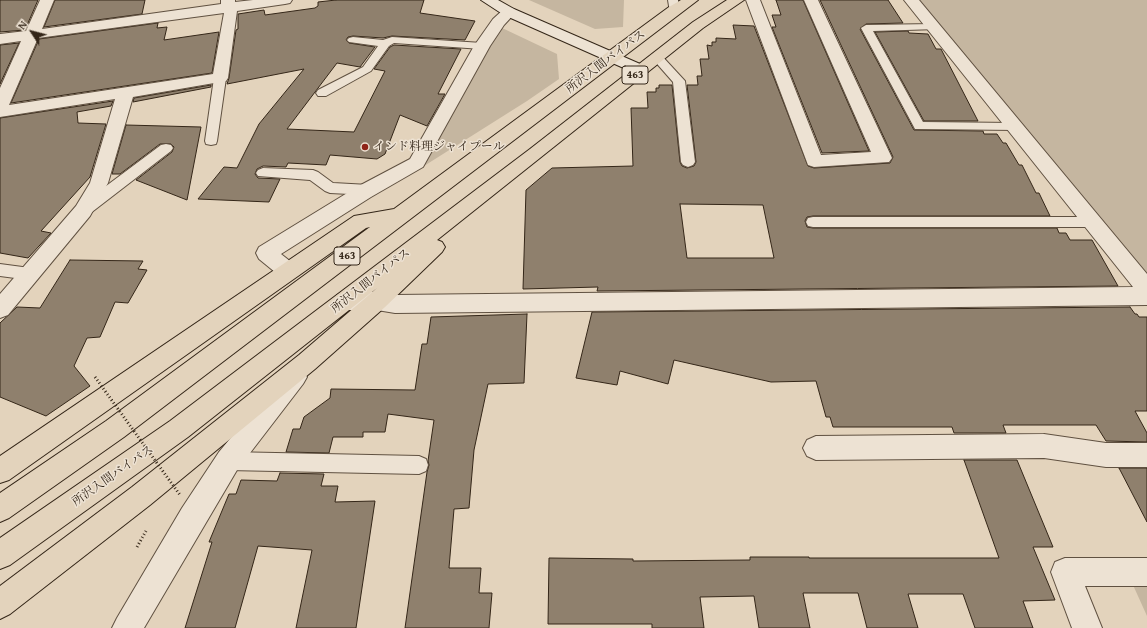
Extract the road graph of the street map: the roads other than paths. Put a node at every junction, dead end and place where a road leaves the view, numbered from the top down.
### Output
1 (47, 0) edge
2 (285, 0) edge
3 (737, 0) edge
4 (753, 0) edge
5 (811, 0) edge
6 (911, 0) edge
7 (228, 3) edge
8 (679, 3) edge
9 (501, 5) edge
10 (934, 27) junction
11 (31, 34) junction
12 (0, 39) edge
13 (353, 40) dead end
14 (385, 44) junction
15 (482, 46) junction
16 (612, 57) junction
17 (657, 57) junction
18 (641, 70) junction
19 (220, 78) junction
20 (126, 92) junction
21 (322, 93) dead end
22 (0, 107) edge
23 (0, 112) edge
24 (1014, 127) junction
25 (212, 140) dead end
26 (166, 148) dead end
27 (536, 153) junction
28 (688, 162) dead end
29 (263, 173) dead end
30 (369, 190) junction
31 (83, 211) junction
32 (399, 216) junction
33 (813, 222) dead end
34 (1092, 222) junction
35 (0, 270) edge
36 (288, 271) junction
37 (30, 274) junction
38 (1147, 289) edge
39 (1147, 296) edge
40 (345, 301) junction
41 (377, 301) junction
42 (0, 309) edge
43 (307, 362) junction
44 (816, 448) dead end
45 (1147, 455) edge
46 (228, 461) junction
47 (419, 465) dead end
48 (0, 471) edge
49 (0, 509) edge
50 (0, 555) edge
51 (1147, 572) edge
52 (0, 604) edge
53 (127, 628) edge
54 (1087, 628) edge

1 - 11 street
2 - 7 street
3 - 17 highway, 所沢入間バイパス / 463
4 - 5 street
6 - 10 street
7 - 11 street
7 - 19 street
8 - 16 highway, 所沢入間バイパス / 463
9 - 15 street
9 - 16 street
10 - 24 street
10 - 24 lane
11 - 12 street
11 - 22 street
13 - 14 lane
14 - 15 lane
14 - 21 lane
15 - 30 street
16 - 18 street
16 - 32 highway, 所沢入間バイパス / 463
17 - 18 highway, 所沢入間バイパス / 463
17 - 28 lane
18 - 27 highway, 所沢入間バイパス / 463
19 - 20 street
19 - 25 lane
20 - 23 street
20 - 31 street
24 - 34 street
26 - 31 lane
27 - 40 highway, 所沢入間バイパス / 463
27 - 41 highway, 463
29 - 30 lane
30 - 36 street
31 - 37 street
32 - 36 highway, 463
32 - 49 highway, 所沢入間バイパス / 463
33 - 34 lane
34 - 38 street
35 - 37 lane
36 - 48 highway, 463
37 - 42 street
39 - 41 street
40 - 41 street
40 - 50 highway, 所沢入間バイパス / 463
41 - 43 highway, 463
43 - 46 street
43 - 52 highway, 463
44 - 45 street
46 - 47 lane
46 - 53 street
51 - 54 street

